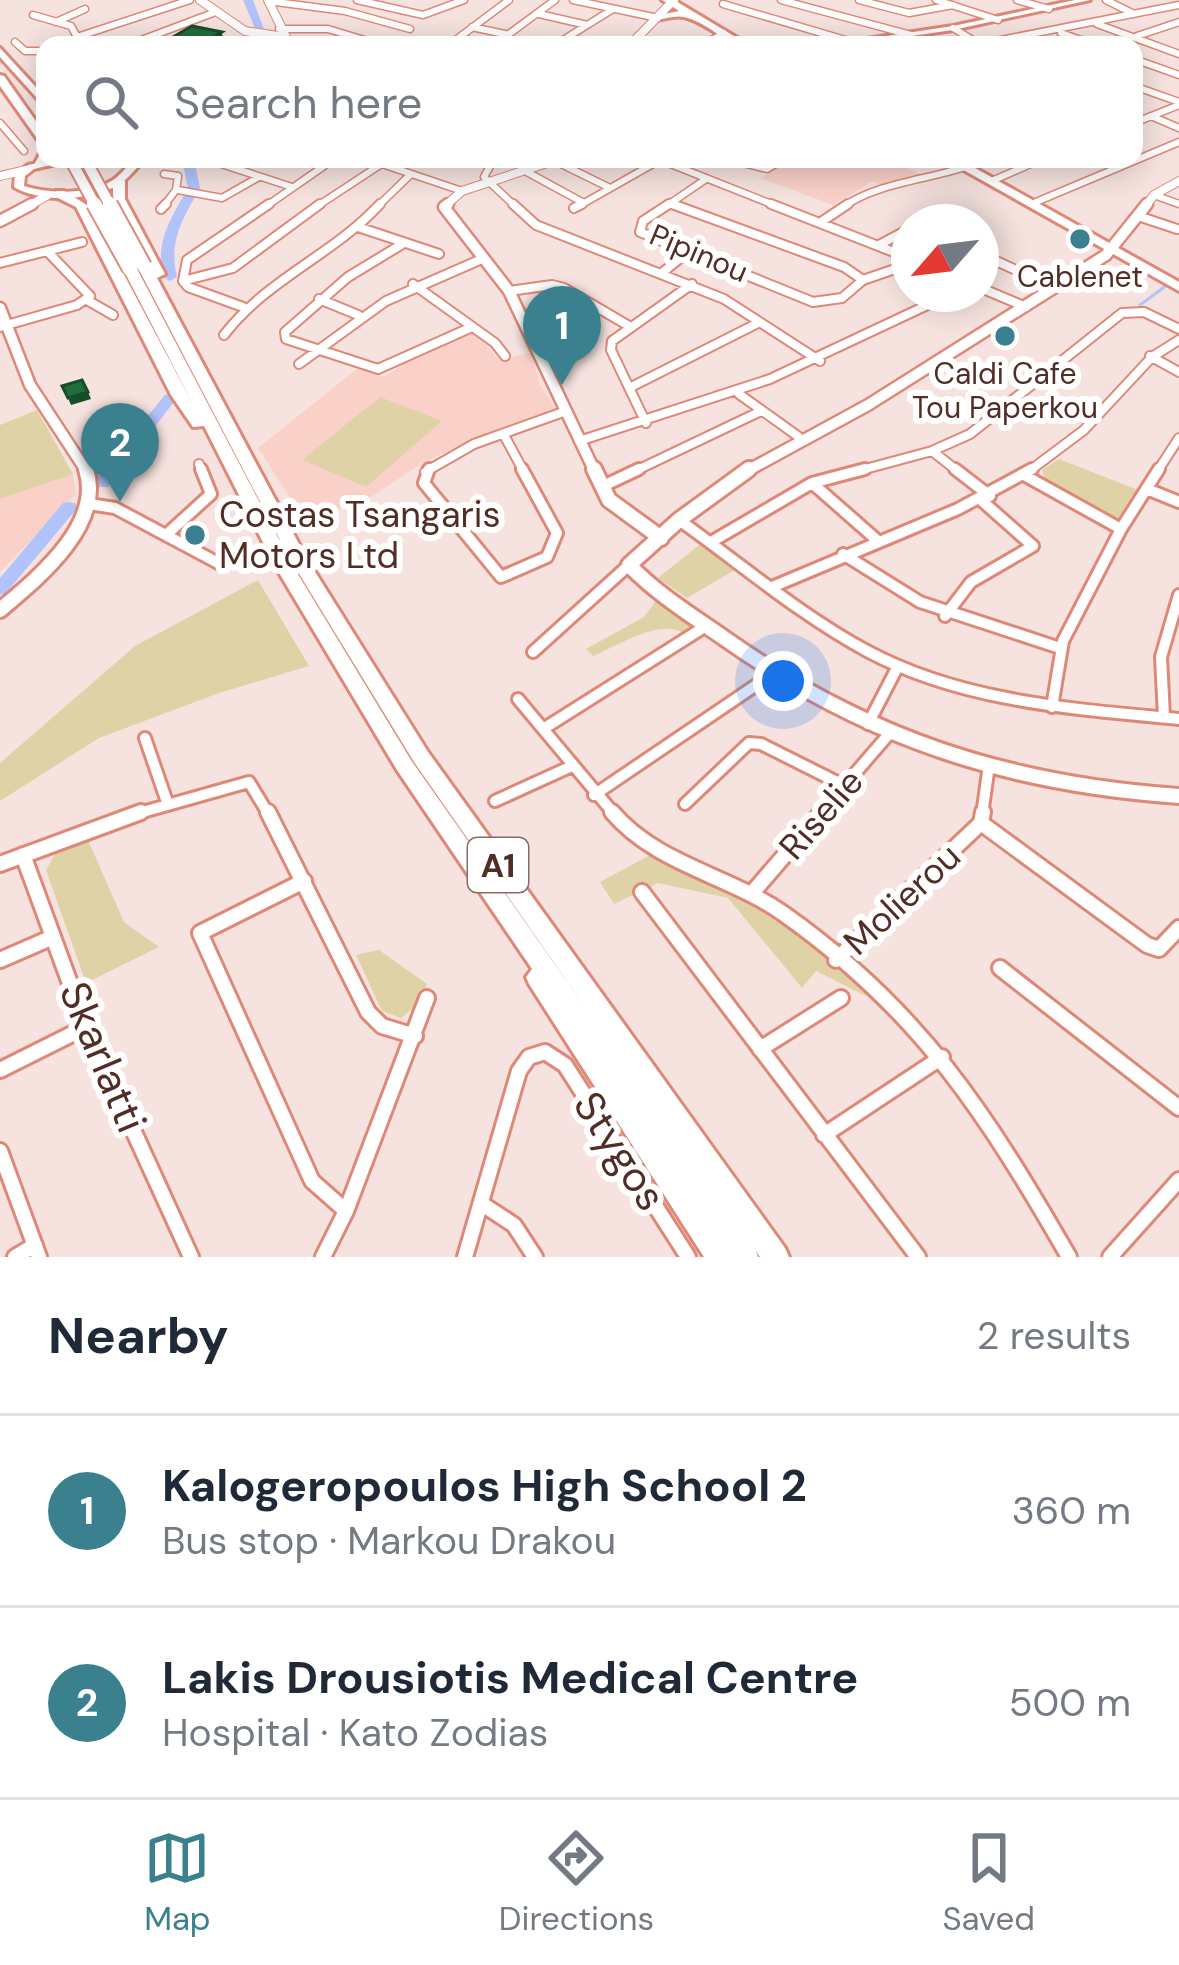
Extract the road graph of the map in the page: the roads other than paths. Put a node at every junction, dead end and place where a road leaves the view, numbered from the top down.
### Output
1 (190, 0) edge
2 (200, 0) edge
3 (268, 0) edge
4 (357, 0) edge
5 (464, 0) edge
6 (509, 0) edge
7 (555, 0) edge
8 (573, 0) edge
9 (781, 0) edge
10 (859, 0) edge
11 (936, 0) edge
12 (1017, 0) edge
13 (1106, 0) edge
14 (673, 1) edge
15 (1077, 1) edge
16 (723, 4) edge
17 (953, 5) junction
18 (1179, 5) edge
19 (1048, 8) junction
20 (85, 9) dead end
21 (613, 9) junction
22 (1155, 10) junction
23 (213, 13) junction
24 (538, 14) junction
25 (1134, 14) junction
26 (33, 15) dead end
27 (694, 16) junction
28 (658, 18) junction
29 (998, 20) junction
30 (56, 22) junction
31 (1179, 22) edge
32 (1096, 24) junction
33 (586, 25) junction
34 (472, 27) junction
35 (952, 28) junction
36 (410, 29) dead end
37 (1058, 32) junction
38 (160, 33) junction
39 (724, 33) junction
40 (509, 35) joint
41 (889, 35) junction
42 (75, 36) edge
43 (89, 36) edge
44 (152, 36) edge
45 (169, 36) edge
46 (274, 36) edge
47 (284, 36) edge
48 (287, 36) edge
49 (350, 36) edge
50 (460, 36) edge
51 (569, 36) edge
52 (639, 36) edge
53 (719, 36) edge
54 (730, 36) edge
55 (733, 36) edge
56 (823, 36) edge
57 (885, 36) edge
58 (893, 36) edge
59 (923, 36) edge
60 (966, 36) edge
61 (1035, 36) edge
62 (1069, 36) edge
63 (1131, 36) edge
64 (1137, 36) edge
65 (0, 40) edge
66 (1143, 40) edge
67 (15, 42) dead end
68 (0, 51) edge
69 (36, 51) edge
70 (1177, 52) edge
71 (1143, 62) edge
72 (0, 65) edge
73 (1179, 75) edge
74 (0, 78) edge
75 (36, 79) edge
76 (1143, 90) edge
77 (36, 103) edge
78 (1179, 104) edge
79 (36, 105) edge
80 (1151, 116) junction
81 (1143, 119) edge
82 (0, 122) edge
83 (1179, 128) edge
84 (36, 129) edge
85 (3, 133) edge
86 (1176, 146) edge
87 (23, 151) dead end
88 (1143, 159) edge
89 (36, 163) edge
90 (36, 164) edge
91 (76, 168) edge
92 (89, 168) edge
93 (121, 168) edge
94 (131, 168) edge
95 (230, 168) edge
96 (321, 168) edge
97 (376, 168) edge
98 (398, 168) edge
99 (488, 168) edge
100 (537, 168) edge
101 (572, 168) edge
102 (643, 168) edge
103 (680, 168) edge
104 (940, 168) edge
105 (969, 168) edge
106 (970, 168) edge
107 (1020, 168) edge
108 (1121, 168) edge
109 (527, 172) junction
110 (164, 174) dead end
111 (410, 174) junction
112 (123, 175) junction
113 (257, 178) junction
114 (0, 179) edge
115 (706, 179) junction
116 (994, 180) junction
117 (1179, 181) edge
118 (490, 183) junction
119 (292, 188) junction
120 (608, 188) junction
121 (21, 189) junction
122 (461, 191) junction
123 (187, 192) junction
124 (54, 195) junction
125 (1154, 195) junction
126 (1036, 202) junction
127 (672, 204) junction
128 (1179, 204) edge
129 (160, 208) dead end
130 (1138, 216) junction
131 (0, 218) edge
132 (820, 222) junction
133 (358, 226) junction
134 (1177, 229) edge
135 (891, 239) edge
136 (82, 242) dead end
137 (404, 243) junction
138 (879, 245) junction
139 (1113, 247) junction
140 (179, 249) dead end
141 (891, 250) edge
142 (47, 251) junction
143 (689, 251) junction
144 (194, 252) junction
145 (439, 254) dead end
146 (484, 258) junction
147 (999, 262) edge
148 (0, 263) edge
149 (137, 268) junction
150 (891, 270) edge
151 (663, 272) junction
152 (863, 280) junction
153 (183, 281) junction
154 (1179, 283) edge
155 (413, 284) junction
156 (692, 284) junction
157 (1055, 288) junction
158 (509, 291) junction
159 (999, 295) edge
160 (319, 299) junction
161 (82, 303) junction
162 (243, 307) junction
163 (1027, 307) junction
164 (0, 308) edge
165 (919, 312) edge
166 (113, 315) dead end
167 (358, 315) junction
168 (758, 323) junction
169 (3, 326) edge
170 (629, 326) junction
171 (472, 327) junction
172 (1179, 329) edge
173 (224, 335) dead end
174 (1179, 340) edge
175 (315, 350) junction
176 (505, 356) dead end
177 (1150, 356) junction
178 (820, 361) junction
179 (299, 364) dead end
180 (1179, 372) edge
181 (629, 388) junction
182 (739, 394) junction
183 (566, 411) junction
184 (761, 411) junction
185 (646, 423) junction
186 (503, 435) junction
187 (799, 436) junction
188 (1179, 438) edge
189 (579, 441) junction
190 (932, 452) junction
191 (235, 459) junction
192 (199, 464) dead end
193 (1024, 475) junction
194 (812, 483) junction
195 (601, 488) junction
196 (1147, 489) junction
197 (985, 498) junction
198 (1179, 502) edge
199 (89, 503) junction
200 (680, 520) junction
201 (1121, 529) junction
202 (166, 535) junction
203 (661, 538) junction
204 (878, 541) junction
205 (711, 542) junction
206 (843, 554) junction
207 (220, 564) dead end
208 (629, 565) junction
209 (772, 587) junction
210 (1179, 595) edge
211 (0, 610) edge
212 (945, 616) junction
213 (706, 626) junction
214 (1060, 649) junction
215 (533, 652) dead end
216 (898, 666) junction
217 (771, 675) junction
218 (518, 700) dead end
219 (1052, 707) junction
220 (1164, 717) junction
221 (1179, 719) edge
222 (868, 724) junction
223 (543, 729) junction
224 (889, 734) junction
225 (145, 739) dead end
226 (404, 765) junction
227 (572, 766) junction
228 (988, 772) junction
229 (847, 788) junction
230 (594, 795) junction
231 (1179, 796) edge
232 (495, 801) dead end
233 (167, 802) junction
234 (685, 804) dead end
235 (981, 824) junction
236 (22, 855) junction
237 (0, 864) edge
238 (304, 881) junction
239 (642, 892) dead end
240 (752, 893) junction
241 (1179, 928) edge
242 (52, 937) junction
243 (0, 960) edge
244 (836, 960) junction
245 (1000, 968) dead end
246 (427, 998) dead end
247 (841, 998) dead end
248 (86, 1027) junction
249 (415, 1036) junction
250 (760, 1049) junction
251 (942, 1057) junction
252 (0, 1070) edge
253 (1179, 1108) edge
254 (824, 1135) junction
255 (2, 1160) edge
256 (1179, 1181) edge
257 (482, 1204) junction
258 (346, 1211) junction
259 (37, 1251) edge
260 (15, 1257) edge
261 (190, 1257) edge
262 (322, 1257) edge
263 (466, 1257) edge
264 (535, 1257) edge
265 (688, 1257) edge
266 (719, 1257) edge
267 (741, 1257) edge
268 (776, 1257) edge
269 (918, 1257) edge
270 (1069, 1257) edge
271 (1110, 1257) edge

1 - 43 street
2 - 23 street
3 - 36 street
3 - 47 street
4 - 5 street
6 - 34 street
7 - 24 street
8 - 21 street
9 - 41 street
10 - 17 street
11 - 17 street
12 - 19 street
13 - 25 street
14 - 27 main road
14 - 28 street
14 - 55 main road
15 - 19 main road
16 - 56 street
17 - 29 street
18 - 22 street
19 - 29 main road
20 - 30 street
21 - 28 street
21 - 33 street
22 - 25 street
22 - 31 street
23 - 38 street
23 - 46 street
24 - 33 street
24 - 40 street
25 - 32 street
26 - 30 street
27 - 28 main road
27 - 39 main road
28 - 52 street
29 - 35 main road
30 - 42 street
31 - 64 street
32 - 37 street
32 - 63 street
33 - 51 street
34 - 40 street
34 - 50 street
35 - 59 main road
35 - 60 street
37 - 61 street
37 - 62 street
38 - 44 street
38 - 45 street
39 - 53 street
39 - 54 main road
41 - 57 main road
41 - 58 main road
48 - 49 street
65 - 75 main road
66 - 70 street
67 - 69 street
68 - 77 main road
71 - 73 street
72 - 79 main road
74 - 84 main road
76 - 78 street
78 - 80 street
80 - 81 street
80 - 83 street
82 - 85 street
85 - 87 street
86 - 88 street
89 - 114 street
90 - 121 main road
91 - 149 main road, A1, bridge
92 - 149 main road, A1, bridge
93 - 112 main road
94 - 112 main road
95 - 113 street
96 - 119 street
97 - 153 street
98 - 111 street
99 - 118 street
100 - 109 street
101 - 120 street
102 - 120 street
103 - 115 street
104 - 132 street
105 - 139 main road
106 - 116 main road
107 - 116 street
108 - 126 street
109 - 118 street
109 - 120 street
110 - 123 street
111 - 122 street
111 - 133 street
112 - 124 main road
112 - 191 main road
113 - 119 street
113 - 123 street
114 - 121 street
115 - 127 street, Pipinou
115 - 132 street
116 - 126 main road
117 - 125 street
118 - 122 street
118 - 151 street
119 - 144 street
121 - 124 main road
121 - 131 street
122 - 146 street
123 - 129 street
124 - 131 street
124 - 191 main road
125 - 128 street
125 - 130 street
126 - 139 main road
127 - 143 street, Pipinou
127 - 152 street
130 - 134 street
130 - 139 street
132 - 138 street
133 - 137 street
133 - 162 street
135 - 138 street
136 - 142 street
137 - 145 street
137 - 160 street
138 - 141 street
139 - 154 main road
139 - 157 street
140 - 144 street
142 - 148 street
142 - 161 street
143 - 151 street
143 - 152 street, Pipinou
144 - 153 street
146 - 155 street
146 - 158 street
147 - 157 street
149 - 191 main road, A1
150 - 152 street
151 - 156 street
153 - 162 street
155 - 167 street
155 - 171 street
156 - 168 street
156 - 170 street
157 - 163 street
158 - 170 street
158 - 183 street
159 - 163 street
160 - 167 street
160 - 175 street
161 - 166 street
161 - 169 street
162 - 173 street
163 - 187 street
164 - 169 street
165 - 178 street
167 - 175 street
168 - 178 street
168 - 181 street
169 - 199 street
170 - 181 street
171 - 175 street
171 - 176 street
172 - 190 street
174 - 177 street
175 - 179 street
177 - 180 street
177 - 193 street
178 - 182 street
181 - 185 street
182 - 184 street
182 - 185 street
183 - 186 street
183 - 189 street
184 - 187 street
184 - 195 street
185 - 189 street
186 - 186 street
187 - 200 street
188 - 196 street
189 - 195 street
190 - 194 street
190 - 197 street
191 - 226 main road, A1
191 - 268 main road, A1
192 - 202 street
193 - 197 street
193 - 201 street
194 - 204 street
194 - 205 street
195 - 203 street
196 - 198 street
196 - 201 street
197 - 204 street
197 - 212 street
199 - 202 street
199 - 211 street
200 - 203 street
200 - 205 street
201 - 214 street
202 - 207 street
203 - 208 street
204 - 206 street
205 - 209 street
206 - 209 street
206 - 212 street
208 - 213 street
208 - 215 street
209 - 216 street
210 - 220 street
212 - 214 street
213 - 217 street
213 - 223 street
214 - 219 street
216 - 219 street
216 - 222 street
217 - 222 street
217 - 230 street
218 - 223 street
219 - 220 street
220 - 221 street
222 - 224 street
223 - 227 street
224 - 228 street
224 - 229 street, Riselie
225 - 233 street
226 - 266 main road
226 - 267 main road, A1
227 - 230 street
227 - 232 street
228 - 231 street
228 - 235 street, Molierou
229 - 234 street
229 - 240 street, Riselie
230 - 240 street
233 - 236 street
233 - 238 street
235 - 241 street
235 - 244 street, Molierou
236 - 237 street
236 - 242 street, Skarlatti
238 - 249 street
238 - 258 street
239 - 250 street
240 - 244 street
242 - 243 street
242 - 248 street, Skarlatti
244 - 251 street
245 - 253 street
246 - 249 street
247 - 250 street
248 - 252 street
248 - 261 street, Skarlatti
249 - 258 street
250 - 254 street
251 - 254 street
251 - 270 street
254 - 269 street
255 - 259 street
256 - 271 street
257 - 263 street
257 - 264 street
257 - 265 street, Stygos
258 - 262 street
259 - 260 street

